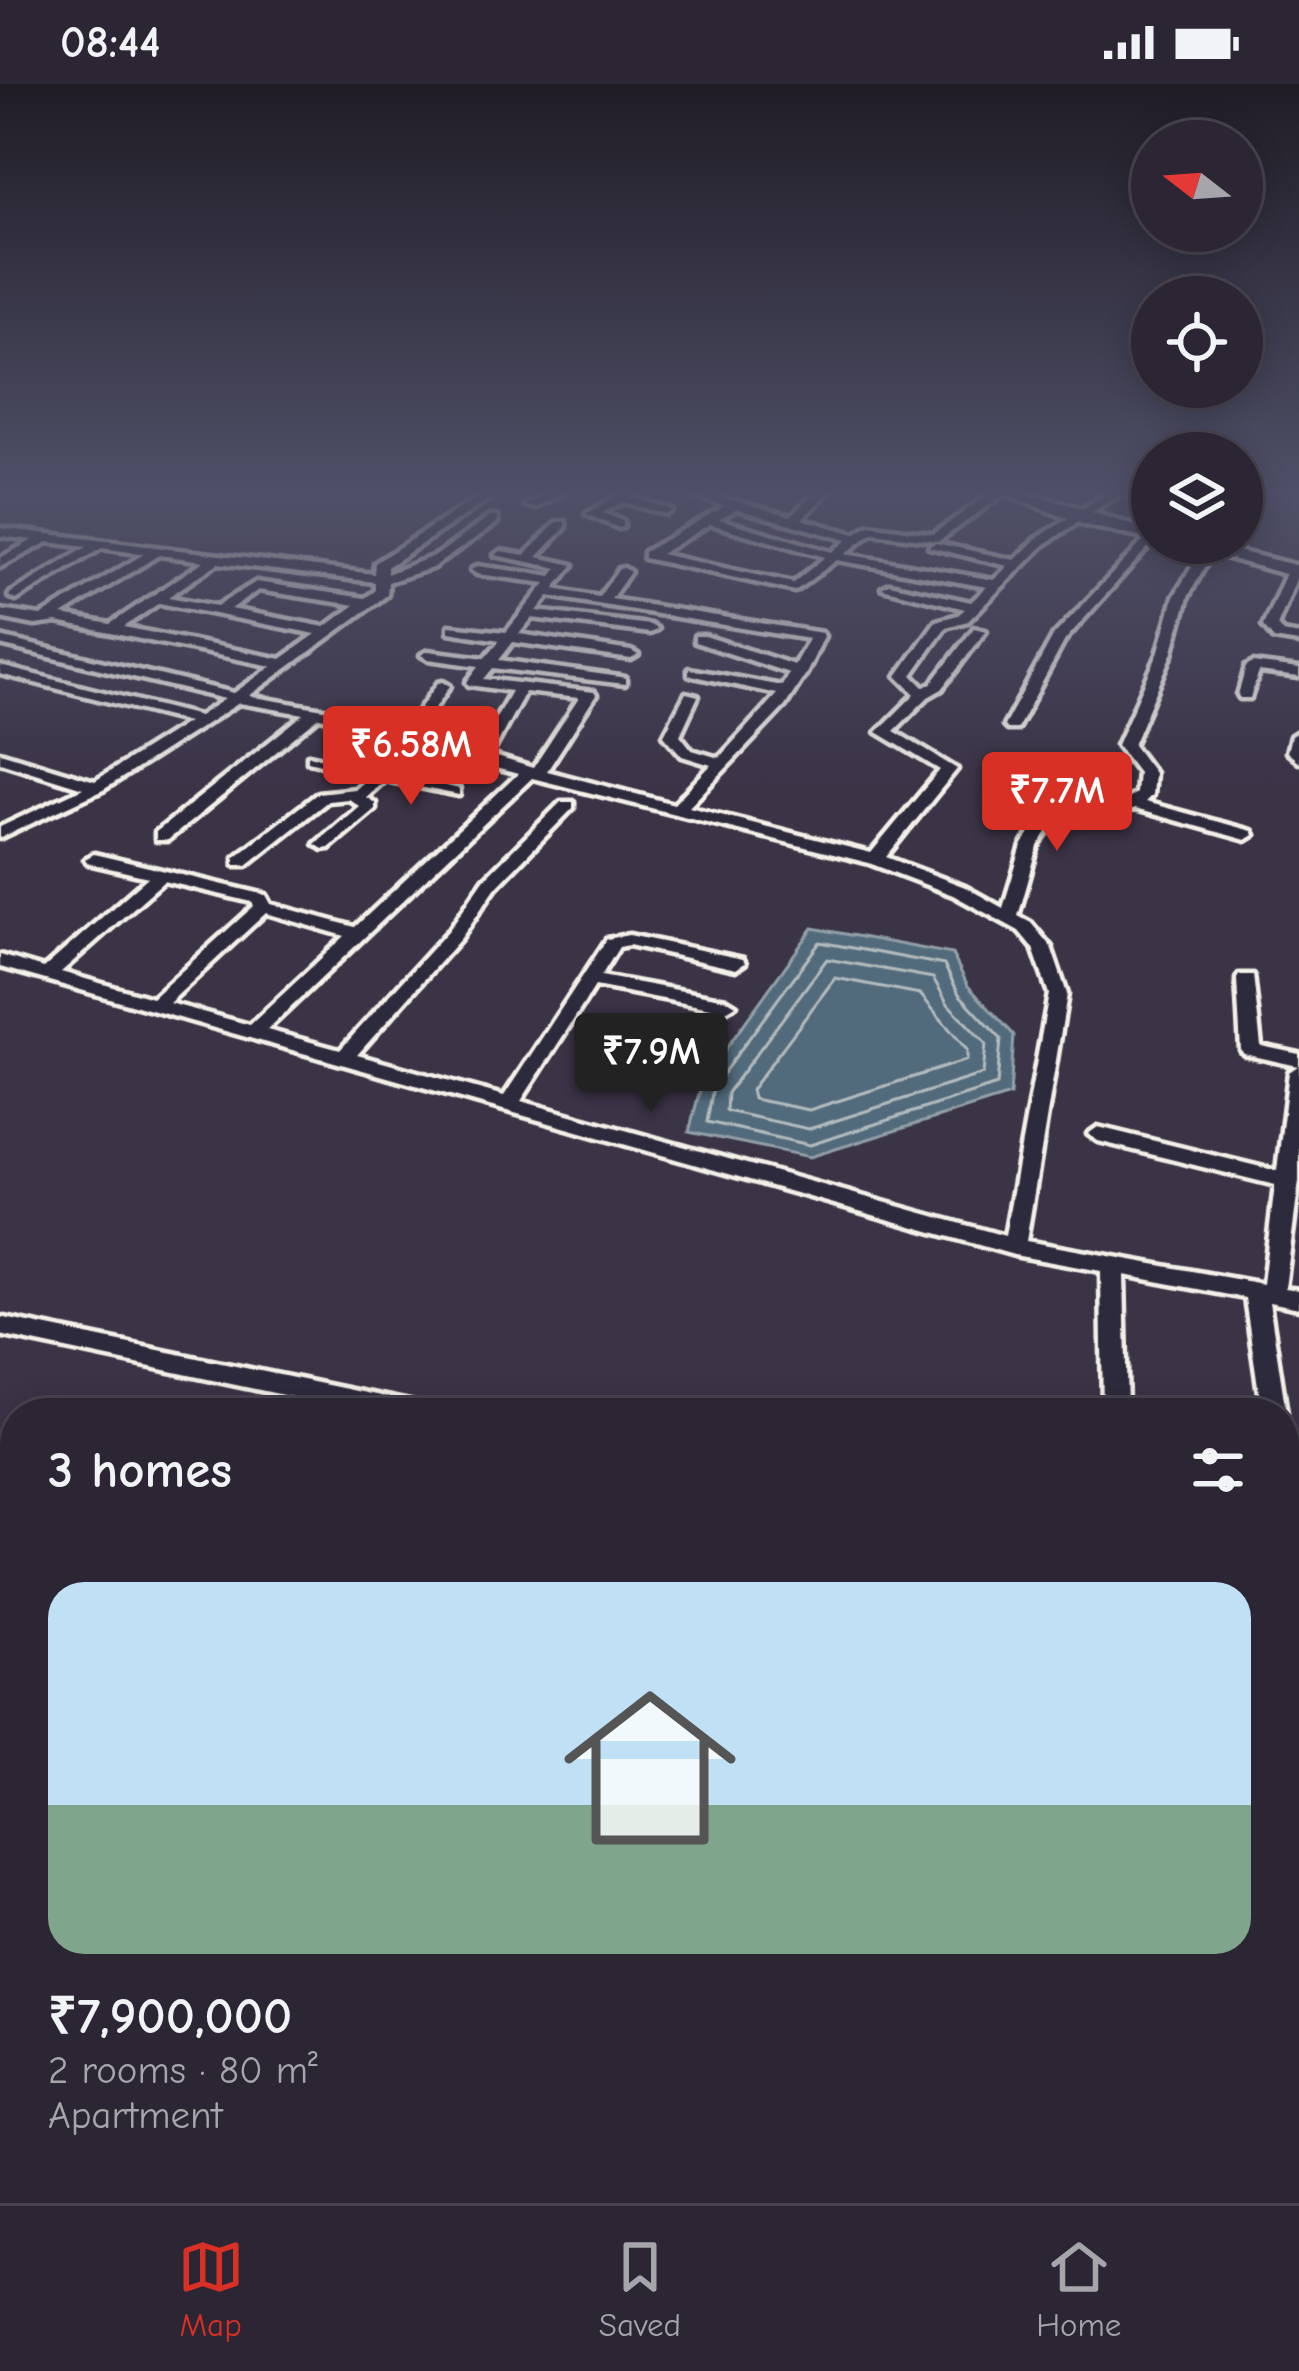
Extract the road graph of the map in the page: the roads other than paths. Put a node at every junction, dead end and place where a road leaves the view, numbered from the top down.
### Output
1 (26, 590) edge
2 (93, 590) edge
3 (171, 590) edge
4 (247, 590) edge
5 (290, 590) edge
6 (384, 590) edge
7 (548, 590) edge
8 (565, 590) edge
9 (610, 590) edge
10 (897, 590) edge
11 (992, 590) edge
12 (1103, 590) edge
13 (1182, 590) edge
14 (1287, 590) edge
15 (16, 596) dead end
16 (158, 599) junction
17 (602, 600) junction
18 (368, 603) junction
19 (974, 608) junction
20 (219, 611) junction
21 (0, 614) edge
22 (529, 614) junction
23 (43, 620) junction
24 (112, 629) junction
25 (454, 629) dead end
26 (650, 629) dead end
27 (980, 631) dead end
28 (330, 632) junction
29 (509, 638) junction
30 (700, 639) dead end
31 (1299, 639) edge
32 (0, 641) edge
33 (428, 655) dead end
34 (632, 655) dead end
35 (489, 662) junction
36 (286, 664) junction
37 (0, 670) edge
38 (694, 672) dead end
39 (800, 672) junction
40 (1299, 673) edge
41 (620, 681) dead end
42 (443, 686) dead end
43 (520, 687) junction
44 (787, 692) junction
45 (923, 694) junction
46 (1245, 695) dead end
47 (691, 696) dead end
48 (237, 698) junction
49 (315, 712) junction
50 (201, 721) junction
51 (1012, 726) dead end
52 (420, 731) junction
53 (1299, 736) edge
54 (482, 756) junction
55 (1299, 757) edge
56 (314, 758) dead end
57 (1, 759) edge
58 (723, 764) junction
59 (533, 773) junction
60 (382, 774) junction
61 (1075, 775) dead end
62 (97, 787) junction
63 (452, 791) dead end
64 (356, 796) junction
65 (1061, 797) junction
66 (1136, 804) junction
67 (567, 805) dead end
68 (679, 808) junction
69 (0, 833) edge
70 (1246, 835) dead end
71 (162, 836) dead end
72 (323, 844) dead end
73 (94, 859) dead end
74 (875, 859) junction
75 (241, 861) dead end
76 (161, 875) junction
77 (263, 907) junction
78 (1009, 917) junction
79 (356, 933) junction
80 (0, 961) edge
81 (736, 963) dead end
82 (48, 974) junction
83 (590, 979) junction
84 (1246, 980) dead end
85 (155, 1004) junction
86 (726, 1005) dead end
87 (254, 1032) junction
88 (344, 1058) junction
89 (1299, 1060) edge
90 (1299, 1072) edge
91 (1298, 1098) edge
92 (509, 1105) junction
93 (1098, 1134) dead end
94 (1292, 1167) edge
95 (1015, 1247) junction
96 (1112, 1265) junction
97 (1264, 1293) junction
98 (1299, 1299) edge
99 (0, 1326) edge
100 (343, 1398) edge
101 (1115, 1398) edge
102 (1273, 1398) edge

1 - 15 street
2 - 23 street
3 - 16 street
4 - 20 street
5 - 18 street
6 - 18 street
7 - 22 street
8 - 17 street
9 - 17 street
10 - 19 street
11 - 19 street
12 - 51 street
13 - 66 street
14 - 31 street
16 - 20 street
16 - 24 street
17 - 39 street
18 - 28 street
19 - 45 street
20 - 28 street
21 - 23 street
22 - 26 street
22 - 29 street
23 - 24 street
24 - 36 street
25 - 29 street
27 - 45 street
28 - 36 street
29 - 34 street
29 - 35 street
30 - 39 street
32 - 48 street
33 - 35 street
35 - 41 street
35 - 43 street
36 - 48 street
37 - 50 street
38 - 44 street
39 - 44 street
40 - 46 street
42 - 52 street
43 - 54 street
43 - 59 street
44 - 58 street
45 - 74 street
47 - 58 street
48 - 49 street
48 - 50 street
49 - 52 street
49 - 71 street
50 - 62 street
52 - 54 street
52 - 60 street
53 - 55 street
54 - 59 street
56 - 60 street
57 - 62 street
58 - 68 street
59 - 68 street
59 - 79 street
60 - 63 street
60 - 64 street
61 - 65 street
62 - 69 street
64 - 72 street
64 - 75 street
65 - 66 street
65 - 78 street
66 - 70 street
67 - 88 street
68 - 74 street
73 - 76 street
74 - 78 street
76 - 77 street
76 - 82 street
77 - 79 street
77 - 85 street
78 - 95 street
79 - 87 street
80 - 82 street
81 - 83 street
82 - 85 street
83 - 86 street
83 - 92 street
84 - 89 street
85 - 87 street
87 - 88 street
88 - 92 street
90 - 91 street
91 - 94 street
92 - 95 street
93 - 94 street
94 - 97 street
95 - 96 street
96 - 97 street
96 - 101 street
97 - 98 street
97 - 102 street
99 - 100 street

